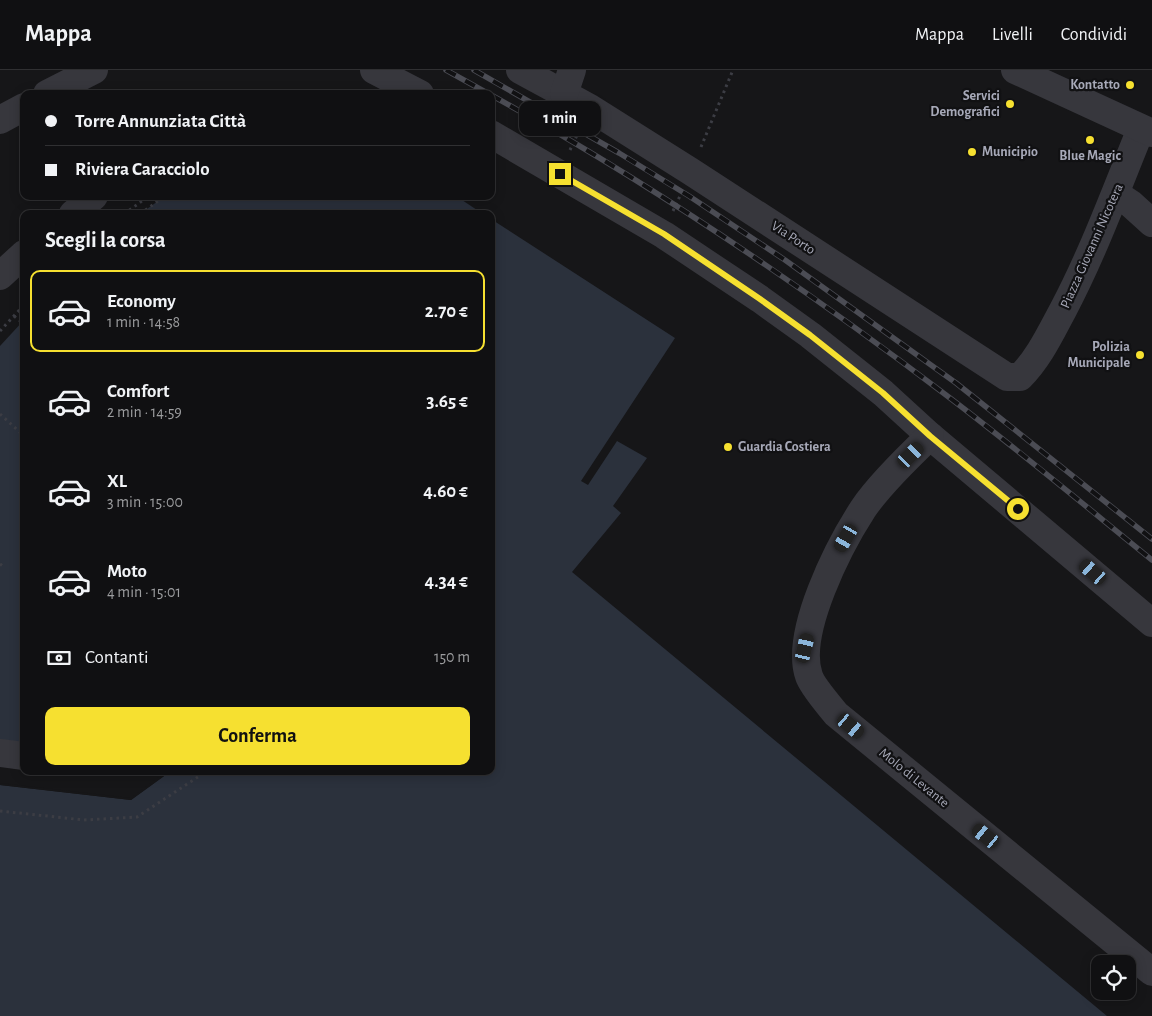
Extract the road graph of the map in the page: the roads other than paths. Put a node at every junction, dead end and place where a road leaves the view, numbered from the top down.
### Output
1 (94, 70) edge
2 (374, 70) edge
3 (520, 70) edge
4 (1027, 72) edge
5 (568, 82) edge
6 (55, 90) edge
7 (412, 90) edge
8 (20, 109) edge
9 (0, 120) edge
10 (1147, 131) edge
11 (495, 136) edge
12 (1116, 194) junction
13 (89, 200) edge
14 (78, 210) edge
15 (1152, 223) edge
16 (20, 258) edge
17 (0, 276) edge
18 (1050, 334) joint
19 (930, 436) junction
20 (1152, 622) edge
21 (0, 753) edge
22 (20, 756) edge
23 (1152, 972) edge

1 - 6 street
2 - 7 street
3 - 5 street, Via Porto
4 - 10 street
5 - 18 street, Via Porto
8 - 9 street
10 - 12 street, Piazza Giovanni Nicotera
11 - 19 street
12 - 15 street
12 - 18 street, Piazza Giovanni Nicotera
13 - 14 street
16 - 17 street
19 - 20 street
19 - 23 street, Molo di Levante
21 - 22 street

